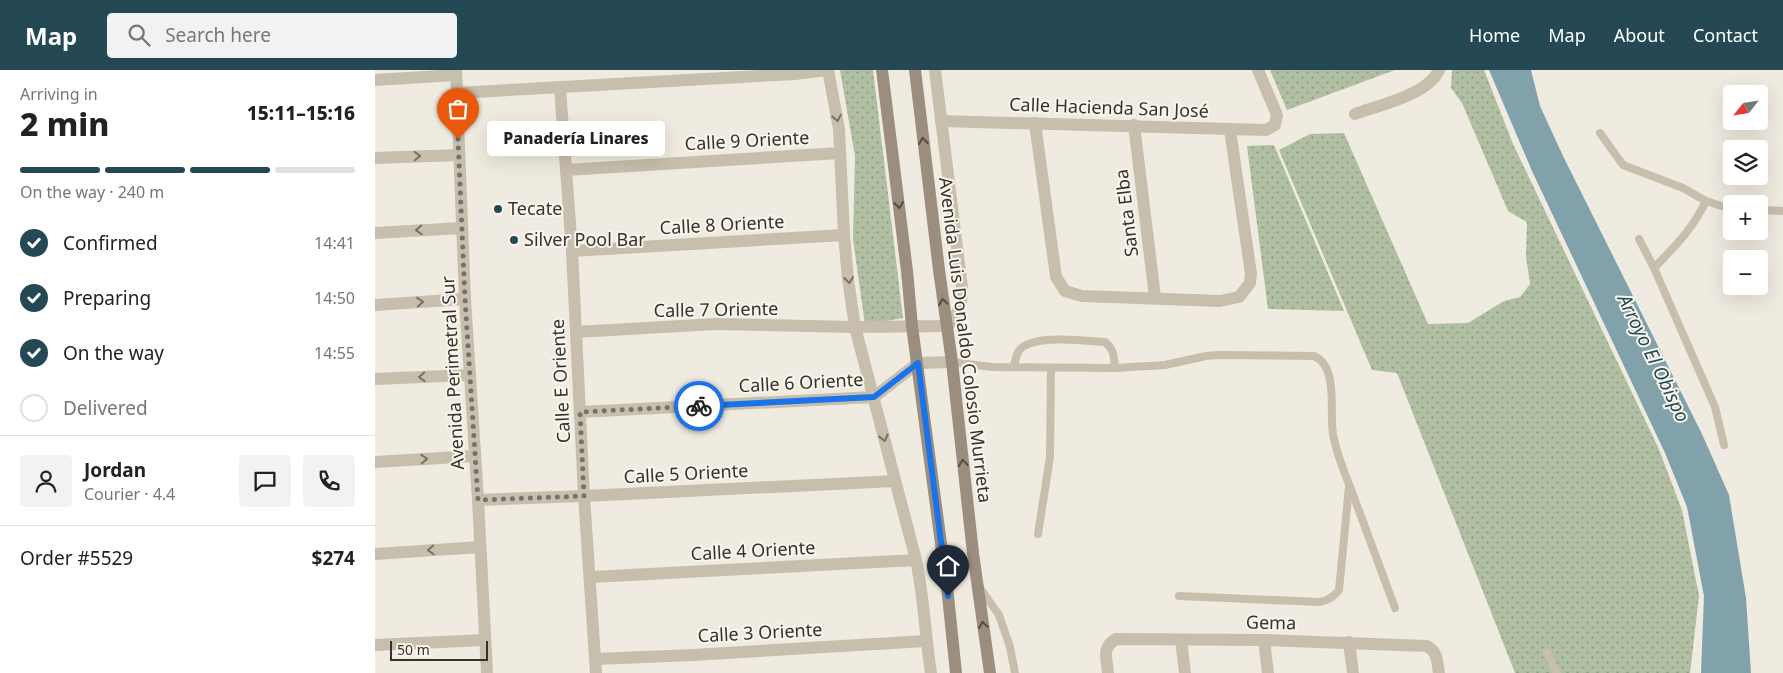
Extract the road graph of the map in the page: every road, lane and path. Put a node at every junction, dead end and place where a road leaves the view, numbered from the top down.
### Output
1 (828, 70) edge
2 (882, 70) edge
3 (915, 70) edge
4 (935, 70) edge
5 (1258, 70) edge
6 (1439, 70) edge
7 (456, 72) edge
8 (792, 72) edge
9 (375, 80) edge
10 (560, 88) junction
11 (457, 93) junction
12 (1355, 114) dead end
13 (941, 121) junction
14 (1035, 124) junction
15 (1134, 125) junction
16 (1230, 130) junction
17 (1600, 134) dead end
18 (839, 153) junction
19 (459, 155) junction
20 (375, 158) edge
21 (566, 170) junction
22 (1706, 201) junction
23 (1723, 206) edge
24 (1768, 210) edge
25 (1783, 211) edge
26 (462, 228) junction
27 (375, 233) edge
28 (844, 235) junction
29 (1639, 239) dead end
30 (572, 251) junction
31 (1654, 268) junction
32 (1155, 297) junction
33 (465, 299) junction
34 (375, 305) edge
35 (912, 326) junction
36 (947, 326) junction
37 (855, 328) junction
38 (576, 332) junction
39 (952, 362) junction
40 (918, 363) junction
41 (1013, 367) junction
42 (1051, 368) junction
43 (1115, 368) junction
44 (470, 375) junction
45 (375, 380) edge
46 (874, 397) junction
47 (580, 412) junction
48 (1724, 445) dead end
49 (474, 456) junction
50 (375, 462) edge
51 (895, 481) junction
52 (1349, 485) junction
53 (584, 496) junction
54 (478, 500) junction
55 (1039, 534) dead end
56 (480, 547) junction
57 (375, 554) edge
58 (917, 560) junction
59 (591, 577) junction
60 (978, 587) junction
61 (1179, 596) dead end
62 (1395, 608) dead end
63 (485, 640) junction
64 (1181, 640) junction
65 (1264, 640) junction
66 (925, 641) junction
67 (1349, 642) junction
68 (375, 645) edge
69 (1547, 654) dead end
70 (595, 659) junction
71 (487, 673) edge
72 (596, 673) edge
73 (931, 673) edge
74 (956, 673) edge
75 (990, 673) edge
76 (1015, 673) edge
77 (1108, 673) edge
78 (1185, 673) edge
79 (1268, 673) edge
80 (1353, 673) edge
81 (1439, 673) edge
82 (1557, 673) edge

1 - 8 street
1 -> 18 street
2 -> 35 main road
36 -> 3 main road, Avenida Luis Donaldo Colosio Murrieta
4 - 13 street
5 - 16 street, Calle Hacienda San José
6 - 12 street
7 - 9 street
7 - 11 street, Avenida Perimetral Sur
8 - 10 street
10 - 11 street
10 - 21 street, Calle E Oriente
11 - 19 street, Avenida Perimetral Sur
13 - 14 street, Calle Hacienda San José
13 - 36 street
14 - 15 street, Calle Hacienda San José
14 - 32 street
15 - 16 street, Calle Hacienda San José
15 - 32 street, Santa Elba
16 - 32 street
17 - 22 lane
18 - 21 street, Calle 9 Oriente
18 - 28 street
20 -> 19 street
19 - 26 street, Avenida Perimetral Sur
21 - 30 street, Calle E Oriente
22 - 23 lane
22 - 31 lane
24 - 25 lane
26 -> 27 street
26 - 33 street, Avenida Perimetral Sur
28 - 30 street, Calle 8 Oriente
28 -> 37 street
29 - 31 lane
30 - 38 street, Calle E Oriente
31 - 48 lane
34 -> 33 street
33 - 44 street, Avenida Perimetral Sur
35 - 36 street, Calle 7 Oriente
35 - 37 street, Calle 7 Oriente
35 - 40 main road
36 - 39 main road, Avenida Luis Donaldo Colosio Murrieta
37 - 38 street, Calle 7 Oriente
37 - 46 street
38 - 47 street, Calle E Oriente
39 - 40 street
39 - 41 lane
60 -> 39 main road, Avenida Luis Donaldo Colosio Murrieta
40 - 46 street
40 - 74 main road
41 - 42 lane
41 - 43 lane
42 - 43 lane
42 - 55 lane
43 - 52 lane
44 -> 45 street
44 - 49 street, Avenida Perimetral Sur
46 - 47 street, Calle 6 Oriente
46 -> 51 street
47 - 53 street, Calle E Oriente
50 -> 49 street
49 - 54 street, Avenida Perimetral Sur
51 - 53 street, Calle 5 Oriente
51 - 58 street
52 - 61 lane
52 - 62 lane
53 - 54 street, Calle 5 Oriente
53 - 59 street, Calle E Oriente
54 - 56 street, Avenida Perimetral Sur
56 -> 57 street
56 - 63 street, Avenida Perimetral Sur
58 - 59 street, Calle 4 Oriente
58 - 66 street
59 - 70 street, Calle E Oriente
75 -> 60 main road, Avenida Luis Donaldo Colosio Murrieta
60 - 76 lane
63 - 68 street
63 - 71 street, Avenida Perimetral Sur
64 - 65 street, Gema
64 - 77 street, Gema
64 - 78 street
65 - 67 street, Gema
65 - 79 street
66 - 70 street, Calle 3 Oriente
66 - 73 street
67 - 80 street
67 - 81 street, Gema
69 - 82 lane
70 - 72 street, Calle E Oriente

